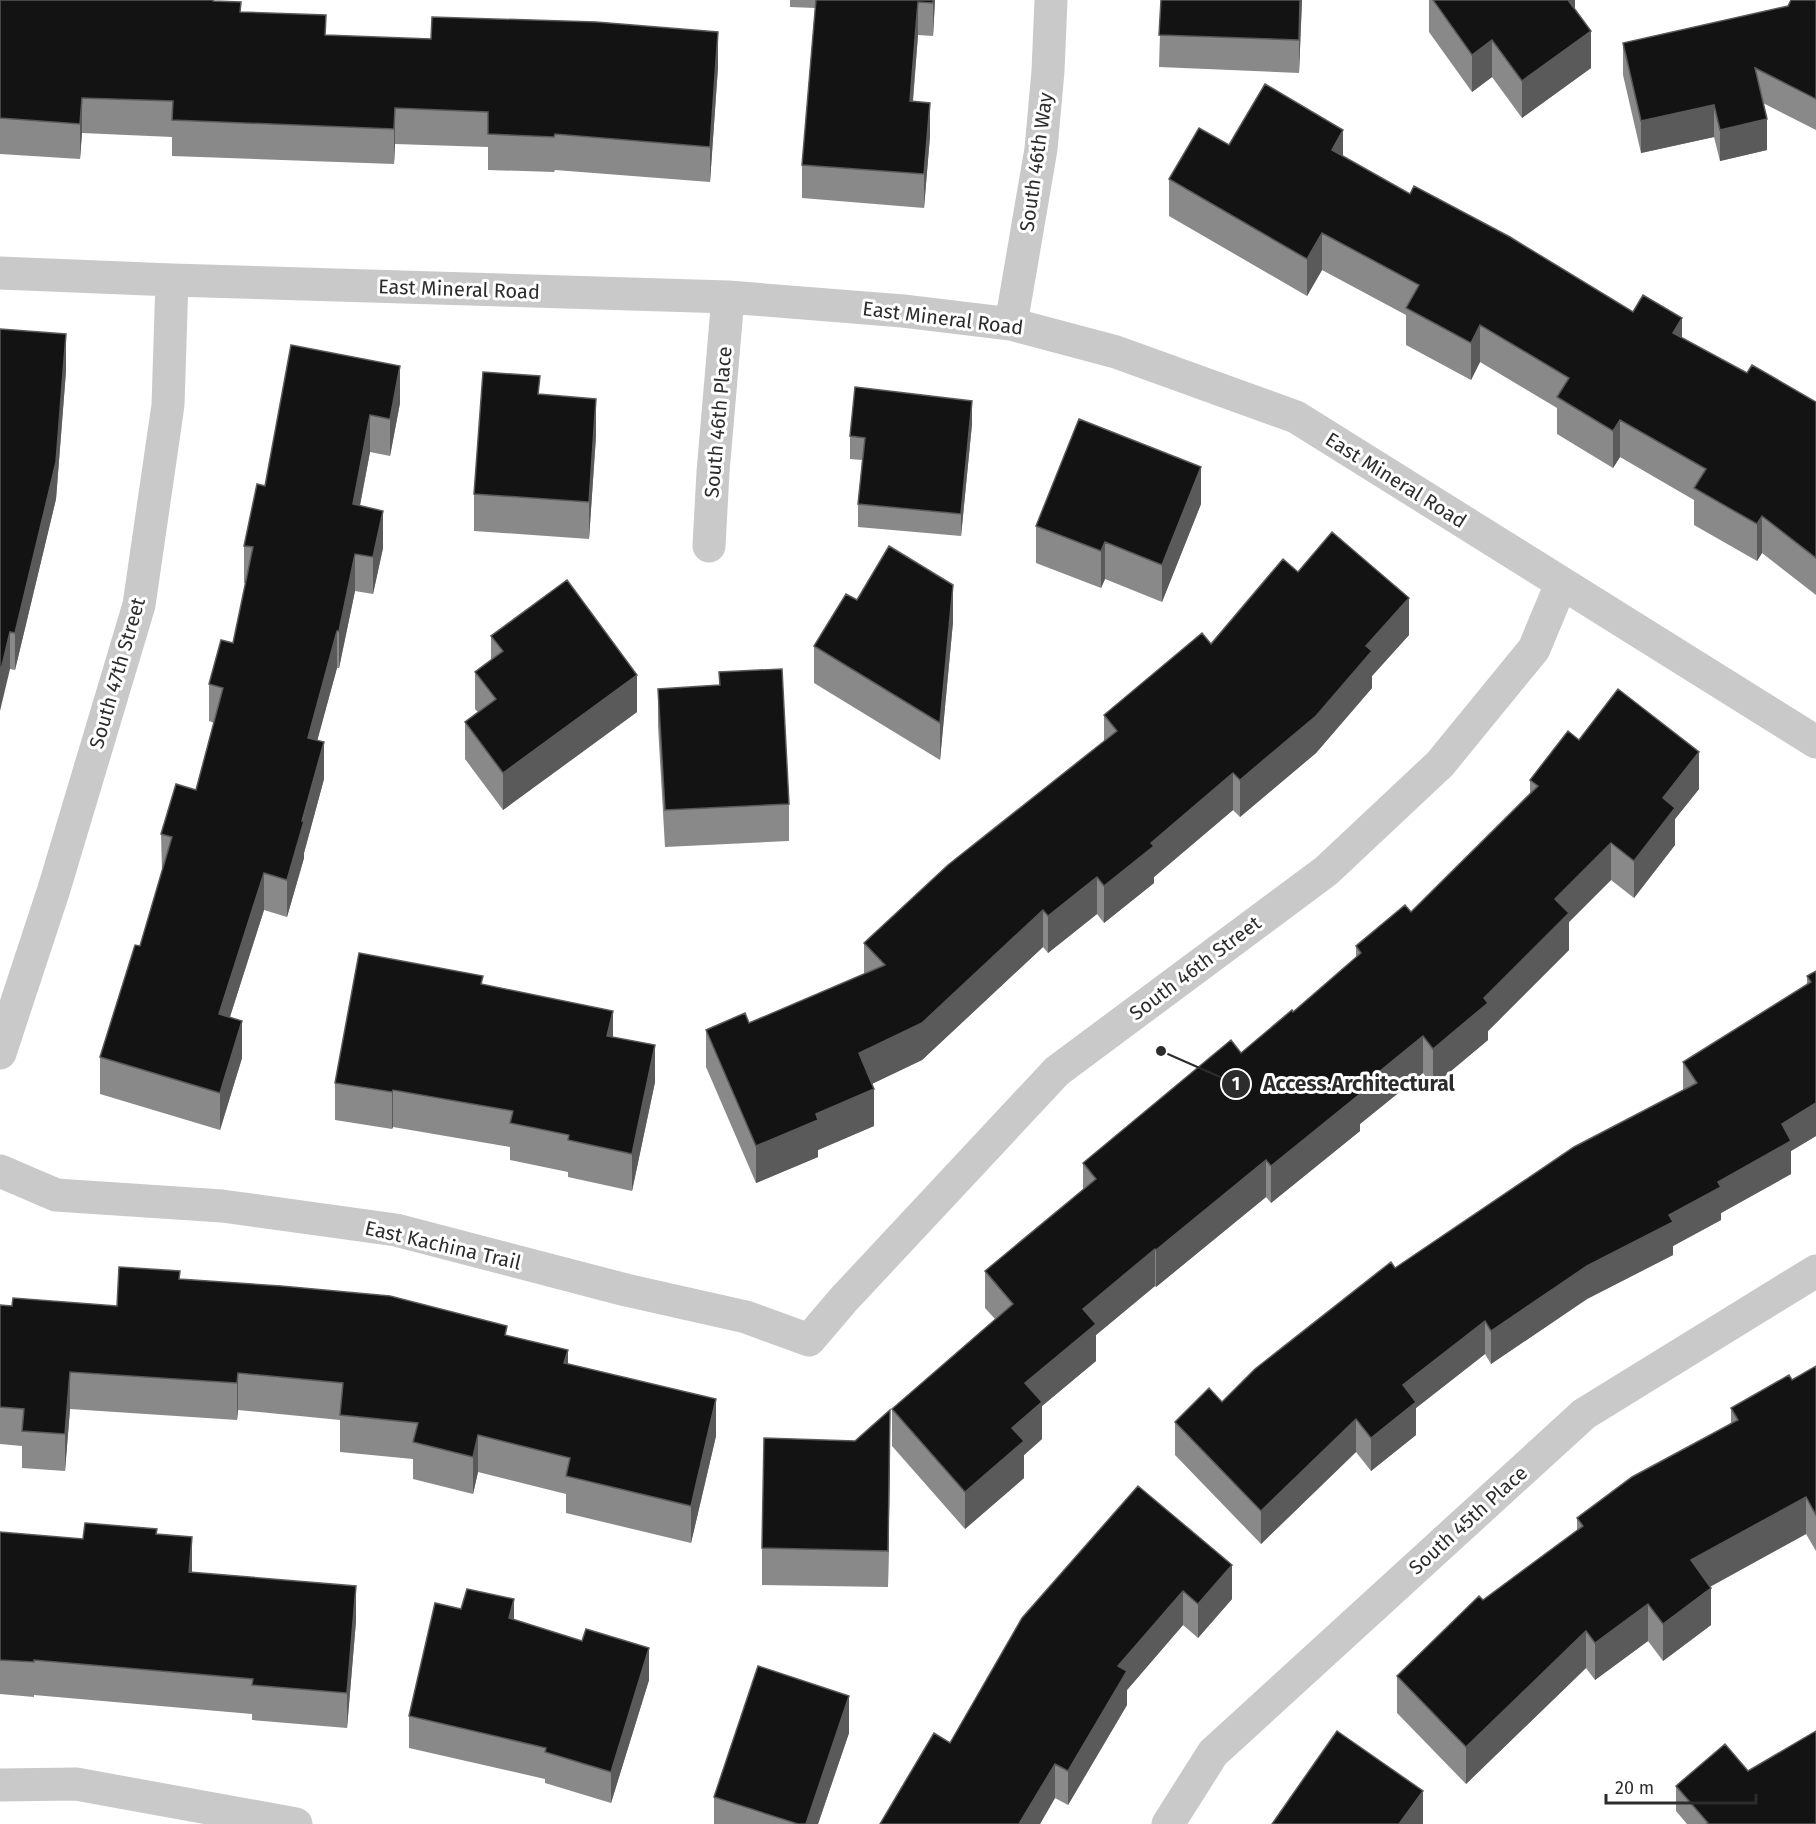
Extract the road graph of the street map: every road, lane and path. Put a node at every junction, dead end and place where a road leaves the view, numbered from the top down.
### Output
1 (1051, 0) edge
2 (0, 273) edge
3 (172, 280) junction
4 (728, 297) junction
5 (1011, 324) junction
6 (709, 546) dead end
7 (1561, 584) junction
8 (1816, 742) edge
9 (0, 1053) edge
10 (0, 1172) edge
11 (1816, 1271) edge
12 (809, 1340) joint
13 (0, 1785) edge
14 (296, 1824) edge
15 (1168, 1824) edge

1 - 5 street, South 46th Way
2 - 3 street, East Mineral Road
3 - 4 street, East Mineral Road
3 - 9 street, South 47th Street
4 - 5 street, East Mineral Road
4 - 6 street, South 46th Place
5 - 7 street, East Mineral Road
7 - 8 street, East Mineral Road
7 - 12 street, South 46th Street
10 - 12 street, East Kachina Trail
11 - 15 street, South 45th Place
13 - 14 street

